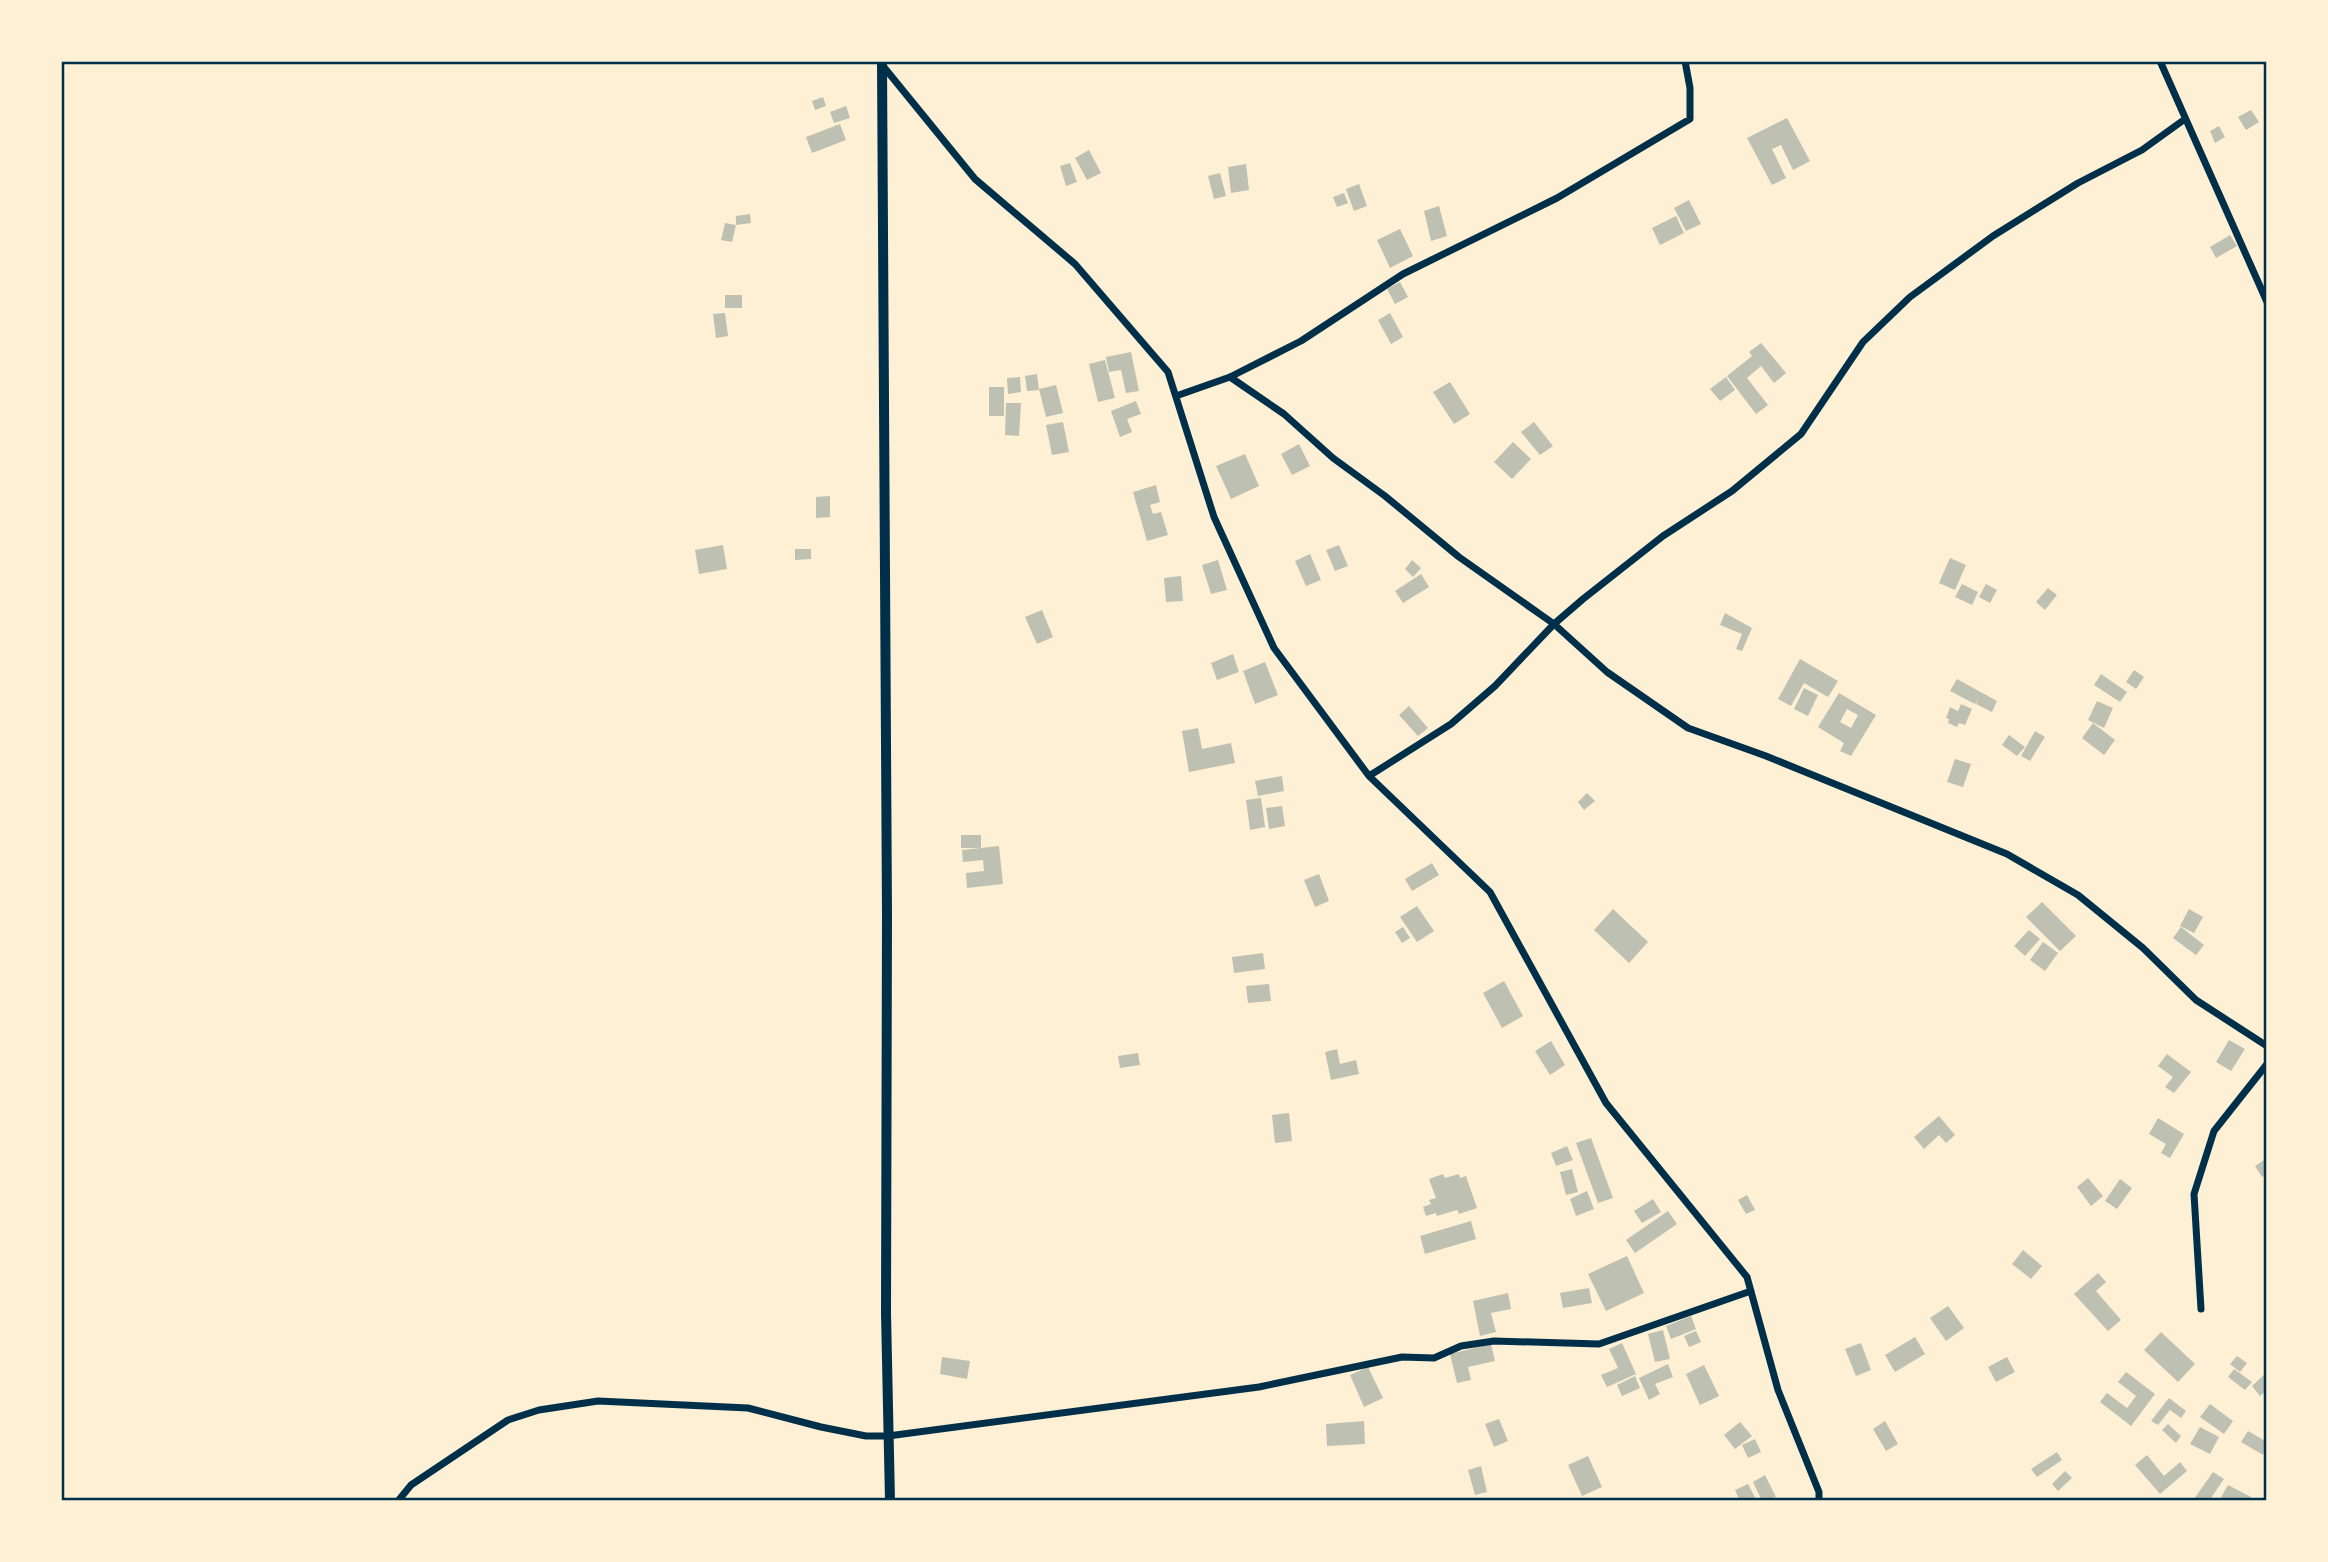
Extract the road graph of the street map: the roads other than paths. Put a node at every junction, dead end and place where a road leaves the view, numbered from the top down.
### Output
1 (1685, 61) edge
2 (2160, 61) edge
3 (880, 63) edge
4 (2185, 119) junction
5 (2267, 302) edge
6 (1230, 377) junction
7 (1176, 396) junction
8 (1554, 624) junction
9 (1369, 776) junction
10 (2267, 1046) edge
11 (2267, 1064) edge
12 (1751, 1291) junction
13 (2201, 1309) dead end
14 (888, 1436) junction
15 (398, 1501) edge
16 (890, 1501) edge
17 (1819, 1501) edge

1 - 6 street
2 - 4 street
3 - 7 street
3 - 14 street
4 - 5 street
4 - 8 street
6 - 7 street
6 - 8 street
7 - 9 street
8 - 9 street
8 - 10 street
9 - 12 street
11 - 13 street
12 - 14 street
12 - 17 street
14 - 15 street
14 - 16 street

